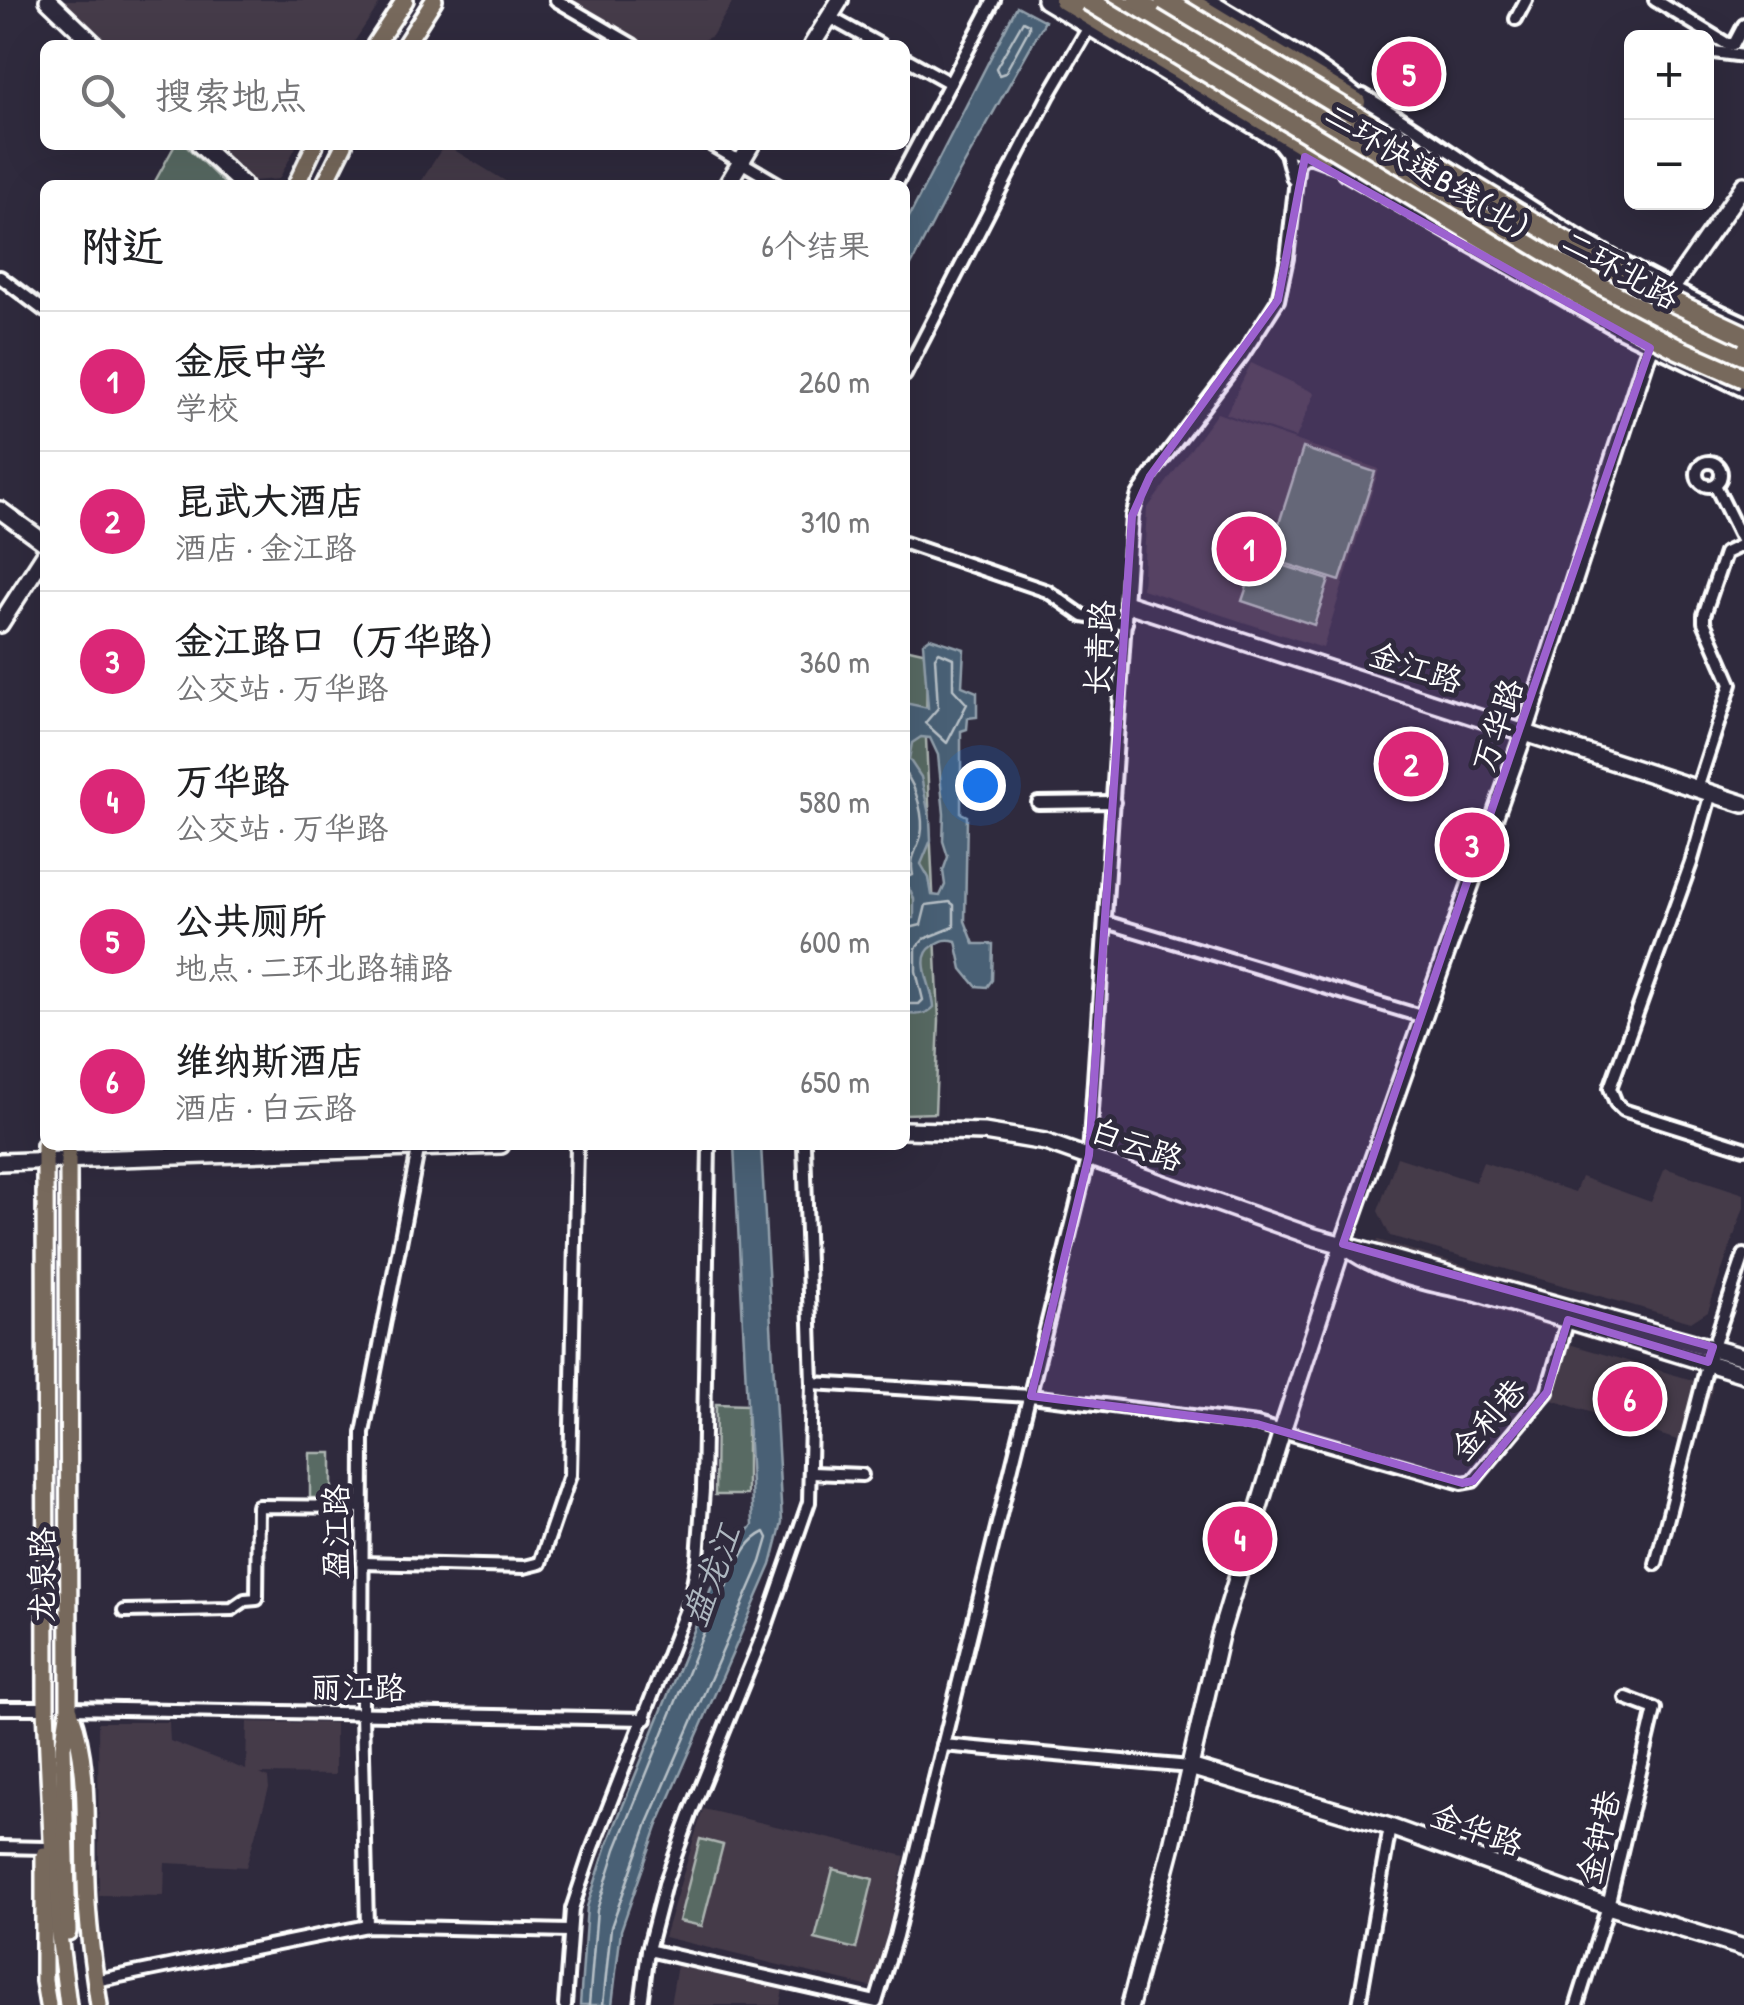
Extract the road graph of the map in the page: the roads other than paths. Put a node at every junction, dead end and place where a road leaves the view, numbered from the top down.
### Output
1 (48, 0) edge
2 (405, 0) edge
3 (434, 0) edge
4 (556, 0) edge
5 (840, 0) edge
6 (994, 0) edge
7 (1045, 0) edge
8 (1064, 0) edge
9 (1087, 0) edge
10 (1114, 0) edge
11 (1136, 0) edge
12 (1164, 0) edge
13 (1187, 0) edge
14 (1206, 0) edge
15 (1526, 0) edge
16 (1655, 0) edge
17 (829, 18) junction
18 (1516, 19) dead end
19 (1744, 25) edge
20 (1098, 26) junction
21 (89, 40) edge
22 (378, 40) edge
23 (407, 40) edge
24 (624, 40) edge
25 (815, 40) edge
26 (871, 40) edge
27 (1714, 51) edge
28 (1744, 56) edge
29 (910, 61) edge
30 (1320, 69) junction
31 (950, 83) junction
32 (1275, 139) junction
33 (205, 150) edge
34 (314, 150) edge
35 (342, 150) edge
36 (721, 150) edge
37 (748, 150) edge
38 (1314, 158) junction
39 (741, 162) junction
40 (1418, 176) junction
41 (238, 180) edge
42 (298, 180) edge
43 (326, 180) edge
44 (730, 180) edge
45 (772, 180) edge
46 (899, 180) edge
47 (1744, 185) edge
48 (1294, 190) junction
49 (1744, 203) edge
50 (1500, 226) junction
51 (0, 277) edge
52 (1676, 289) junction
53 (40, 307) edge
54 (1662, 316) junction
55 (1744, 322) edge
56 (1744, 335) edge
57 (1650, 348) junction
58 (1744, 351) edge
59 (1744, 363) edge
60 (910, 364) edge
61 (1744, 378) edge
62 (1744, 391) edge
63 (1715, 485) dead end
64 (0, 510) edge
65 (40, 539) edge
66 (910, 544) edge
67 (1744, 544) edge
68 (40, 562) edge
69 (1128, 604) junction
70 (1126, 622) junction
71 (0, 624) edge
72 (1525, 730) junction
73 (1704, 791) junction
74 (1114, 802) junction
75 (1038, 803) dead end
76 (1744, 804) edge
77 (1106, 922) junction
78 (1424, 1017) junction
79 (910, 1130) edge
80 (1744, 1148) edge
81 (208, 1150) edge
82 (418, 1150) edge
83 (577, 1150) edge
84 (709, 1150) edge
85 (804, 1150) edge
86 (68, 1152) edge
87 (45, 1153) edge
88 (1090, 1155) junction
89 (0, 1162) edge
90 (1343, 1244) junction
91 (1744, 1254) edge
92 (1568, 1320) junction
93 (1710, 1354) junction
94 (1744, 1357) edge
95 (1744, 1374) edge
96 (812, 1383) junction
97 (1031, 1396) junction
98 (1282, 1431) junction
99 (812, 1473) junction
100 (862, 1474) dead end
101 (363, 1507) junction
102 (362, 1563) junction
103 (1656, 1564) dead end
104 (124, 1612) dead end
105 (1626, 1698) dead end
106 (0, 1708) edge
107 (46, 1708) junction
108 (68, 1708) junction
109 (362, 1712) junction
110 (646, 1719) junction
111 (943, 1745) junction
112 (1190, 1767) junction
113 (52, 1816) junction
114 (1390, 1827) junction
115 (0, 1848) edge
116 (44, 1848) junction
117 (1608, 1906) junction
118 (367, 1926) junction
119 (568, 1932) junction
120 (1744, 1948) edge
121 (648, 1950) junction
122 (62, 1965) junction
123 (95, 1981) junction
124 (48, 2005) edge
125 (58, 2005) edge
126 (68, 2005) edge
127 (76, 2005) edge
128 (90, 2005) edge
129 (98, 2005) edge
130 (565, 2005) edge
131 (642, 2005) edge
132 (1130, 2005) edge
133 (1360, 2005) edge
134 (1577, 2005) edge

1 - 21 street
2 - 22 main road
3 - 23 main road
4 - 24 street
5 - 17 street
6 - 31 street
7 - 20 street
8 - 20 highway
9 - 50 highway, 二环快速B线(北), bridge
10 - 40 main road, 二环北路
11 - 40 main road, 二环北路
12 - 50 highway, bridge
13 - 50 highway, bridge
14 - 30 street
15 - 18 street
16 - 19 street
17 - 25 street
17 - 26 street
20 - 32 street
20 - 50 highway, bridge
20 - 60 street
27 - 28 street
29 - 31 street
30 - 50 street
30 - 52 street
31 - 46 street
32 - 38 street
32 - 48 street
33 - 41 street
34 - 42 main road
35 - 43 main road
36 - 39 street
37 - 39 street
38 - 48 street
38 - 50 street
38 - 57 street
39 - 44 street
39 - 45 street
40 - 50 main road, 二环北路
47 - 52 street, 万华路
48 - 69 street, 长青路
49 - 52 street, 万华路
50 - 54 main road, 二环北路
50 - 56 highway, bridge
50 - 61 highway, 二环快速B线(北), bridge
51 - 53 street
52 - 54 street, 万华路
52 - 55 street
54 - 57 street, 万华路
54 - 58 main road, 二环北路
54 - 59 main road, 二环北路
57 - 62 street
57 - 72 street, 万华路
63 - 67 street
64 - 65 street
66 - 70 street
67 - 73 street
68 - 71 street
69 - 70 street, 长青路
69 - 72 street, 金江路
70 - 74 street, 长青路
72 - 73 street, 金江路
72 - 78 street, 万华路
73 - 76 street, 金江路
73 - 80 street
74 - 75 street
74 - 77 street, 长青路
77 - 78 street
77 - 88 street, 长青路
78 - 90 street, 万华路
79 - 88 street, 白云路
81 - 86 street
82 - 101 street, 盈江路
83 - 102 street
84 - 110 street
85 - 96 street
86 - 87 street
86 - 108 main road, 龙泉路
87 - 89 street
87 - 107 main road, 龙泉路
88 - 90 street, 白云路
88 - 97 street, 长青路
90 - 92 street, 白云路
90 - 93 street, 白云路
90 - 98 street, 万华路
91 - 93 street
92 - 93 street, 白云路
92 - 98 street, 金利巷
93 - 94 street, 白云路
93 - 95 street, 白云路
93 - 103 street
96 - 97 street
96 - 99 street
97 - 98 street
97 - 111 street, 长青路
98 - 112 street, 万华路
99 - 100 street
99 - 121 street
101 - 102 street, 盈江路
101 - 104 street
102 - 109 street, 盈江路
105 - 117 street, 金钟巷
106 - 107 street
107 - 113 main road, 龙泉路
108 - 109 street, 丽江路
108 - 122 main road, 龙泉路
108 - 123 main road
108 - 128 main road
109 - 110 street, 丽江路
109 - 118 street, 盈江路
110 - 119 street
111 - 112 street
111 - 121 street, 长青路
112 - 114 street, 金华路
112 - 132 street, 万华路
113 - 116 main road
113 - 122 main road, 龙泉路
114 - 117 street, 金华路
114 - 133 street
115 - 116 street
116 - 124 main road
117 - 120 street, 金华路
117 - 134 street, 金钟巷
118 - 119 street
118 - 123 street
119 - 130 street
121 - 131 street
122 - 125 main road
122 - 126 main road, 龙泉路
122 - 127 main road, 龙泉路
123 - 129 main road

